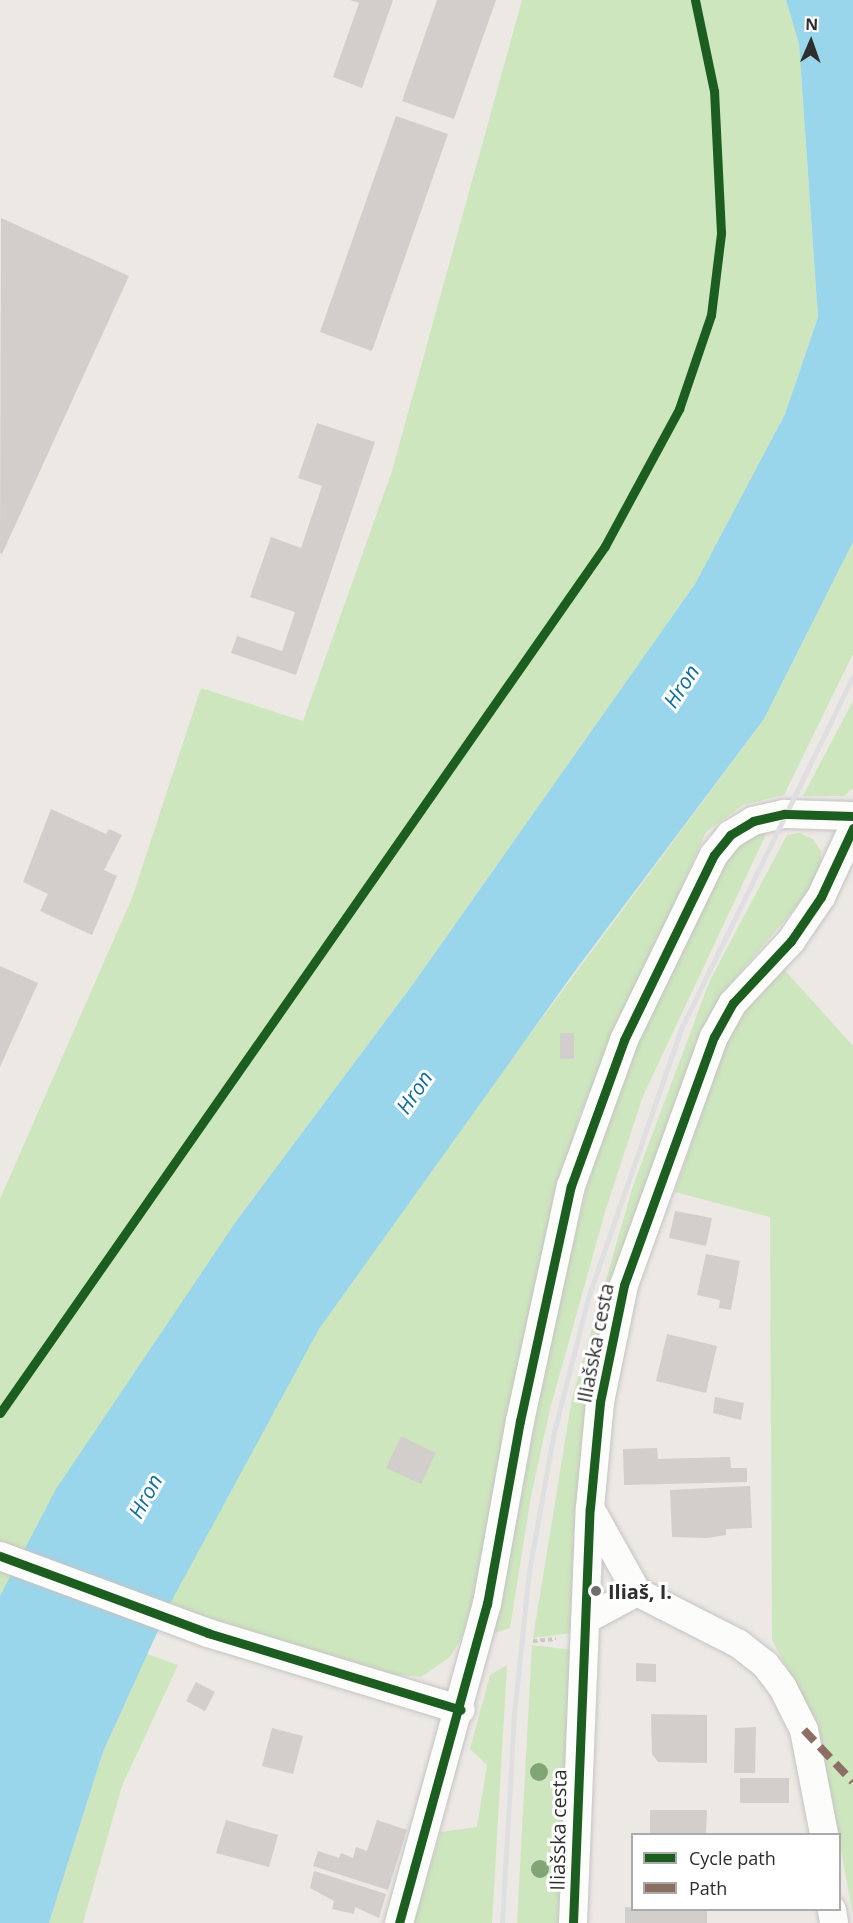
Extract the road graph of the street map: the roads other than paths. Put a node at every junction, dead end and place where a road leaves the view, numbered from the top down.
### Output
1 (853, 816) edge
2 (853, 828) edge
3 (590, 1509) junction
4 (1, 1556) edge
5 (637, 1592) junction
6 (585, 1620) junction
7 (461, 1710) junction
8 (824, 1833) edge
9 (399, 1923) edge
10 (573, 1923) edge

1 - 7 street
2 - 3 street, Iliašska cesta
3 - 5 street
3 - 6 street, Iliašska cesta
4 - 7 street
5 - 6 street
5 - 8 street
6 - 10 street, Iliašska cesta
7 - 9 street

